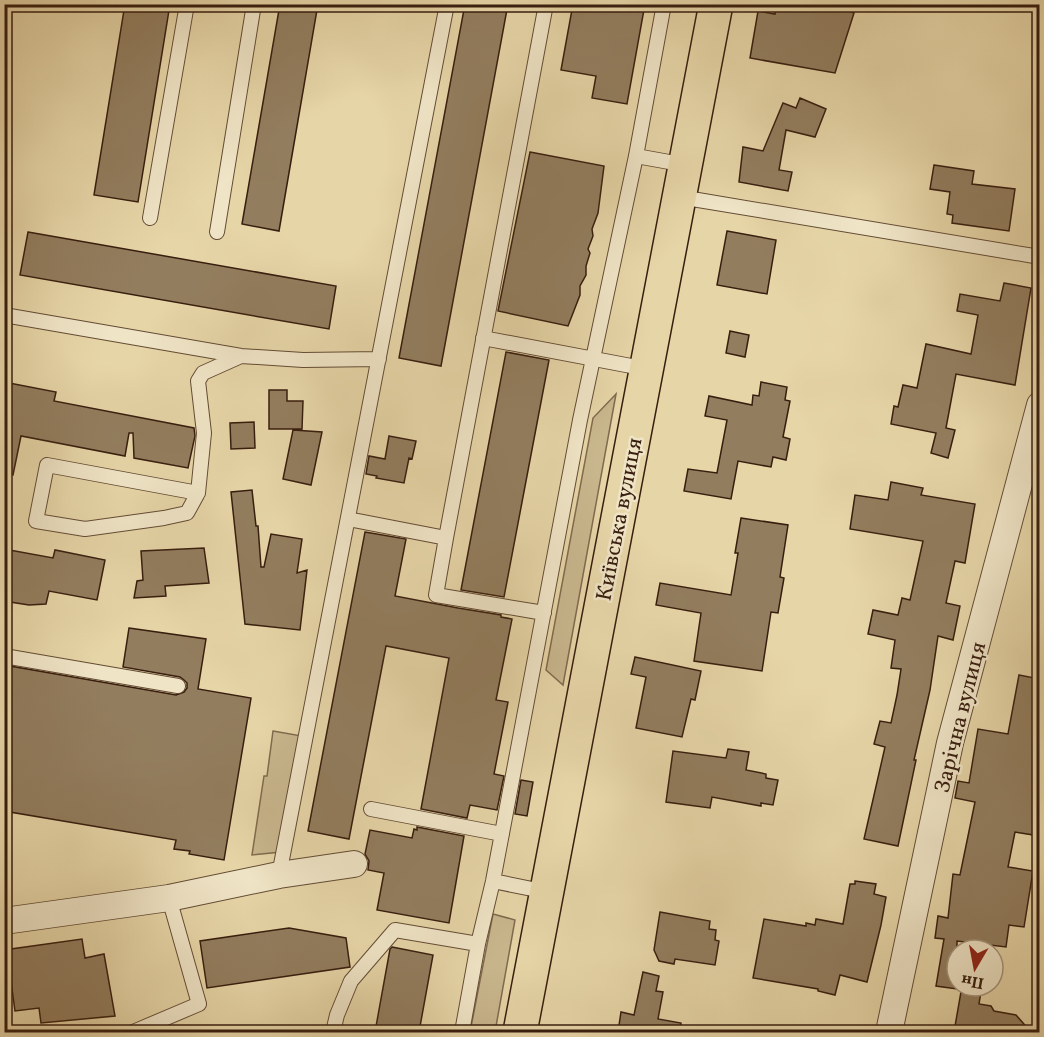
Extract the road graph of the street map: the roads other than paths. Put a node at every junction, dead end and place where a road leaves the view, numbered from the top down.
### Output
1 (187, 4) edge
2 (254, 4) edge
3 (447, 4) edge
4 (546, 4) edge
5 (664, 4) edge
6 (716, 4) edge
7 (636, 156) junction
8 (686, 165) junction
9 (680, 197) junction
10 (150, 218) dead end
11 (217, 232) dead end
12 (1040, 257) edge
13 (4, 315) edge
14 (483, 338) junction
15 (241, 356) junction
16 (593, 358) junction
17 (379, 359) junction
18 (647, 369) junction
19 (1040, 405) edge
20 (1030, 478) edge
21 (198, 492) junction
22 (348, 519) junction
23 (446, 538) junction
24 (544, 613) junction
25 (4, 656) edge
26 (178, 686) dead end
27 (371, 809) dead end
28 (502, 834) junction
29 (354, 864) dead end
30 (279, 874) junction
31 (493, 881) junction
32 (547, 892) junction
33 (169, 898) junction
34 (4, 921) edge
35 (478, 944) junction
36 (134, 1032) edge
37 (333, 1032) edge
38 (462, 1032) edge
39 (520, 1032) edge
40 (889, 1032) edge

1 - 10 lane
2 - 11 lane
3 - 17 lane
4 - 14 lane
5 - 7 lane
6 - 8 main road, Київська вулиця
7 - 8 lane
7 - 16 lane
8 - 9 main road, Київська вулиця
9 - 12 lane
9 - 18 main road, Київська вулиця
13 - 15 lane
14 - 16 lane
14 - 23 lane
15 - 17 lane
15 - 21 lane
16 - 18 lane
16 - 24 lane
17 - 22 lane
18 - 32 main road, Київська вулиця
19 - 20 street, Зарічна вулиця
20 - 40 street, Зарічна вулиця
21 - 21 lane
22 - 23 lane
22 - 30 lane
23 - 24 lane
24 - 28 lane
25 - 26 lane
27 - 28 lane
28 - 31 lane
29 - 30 street
30 - 33 street
31 - 32 lane
31 - 35 lane
32 - 39 main road, Київська вулиця
33 - 34 street
33 - 36 lane
35 - 37 lane
35 - 38 lane

